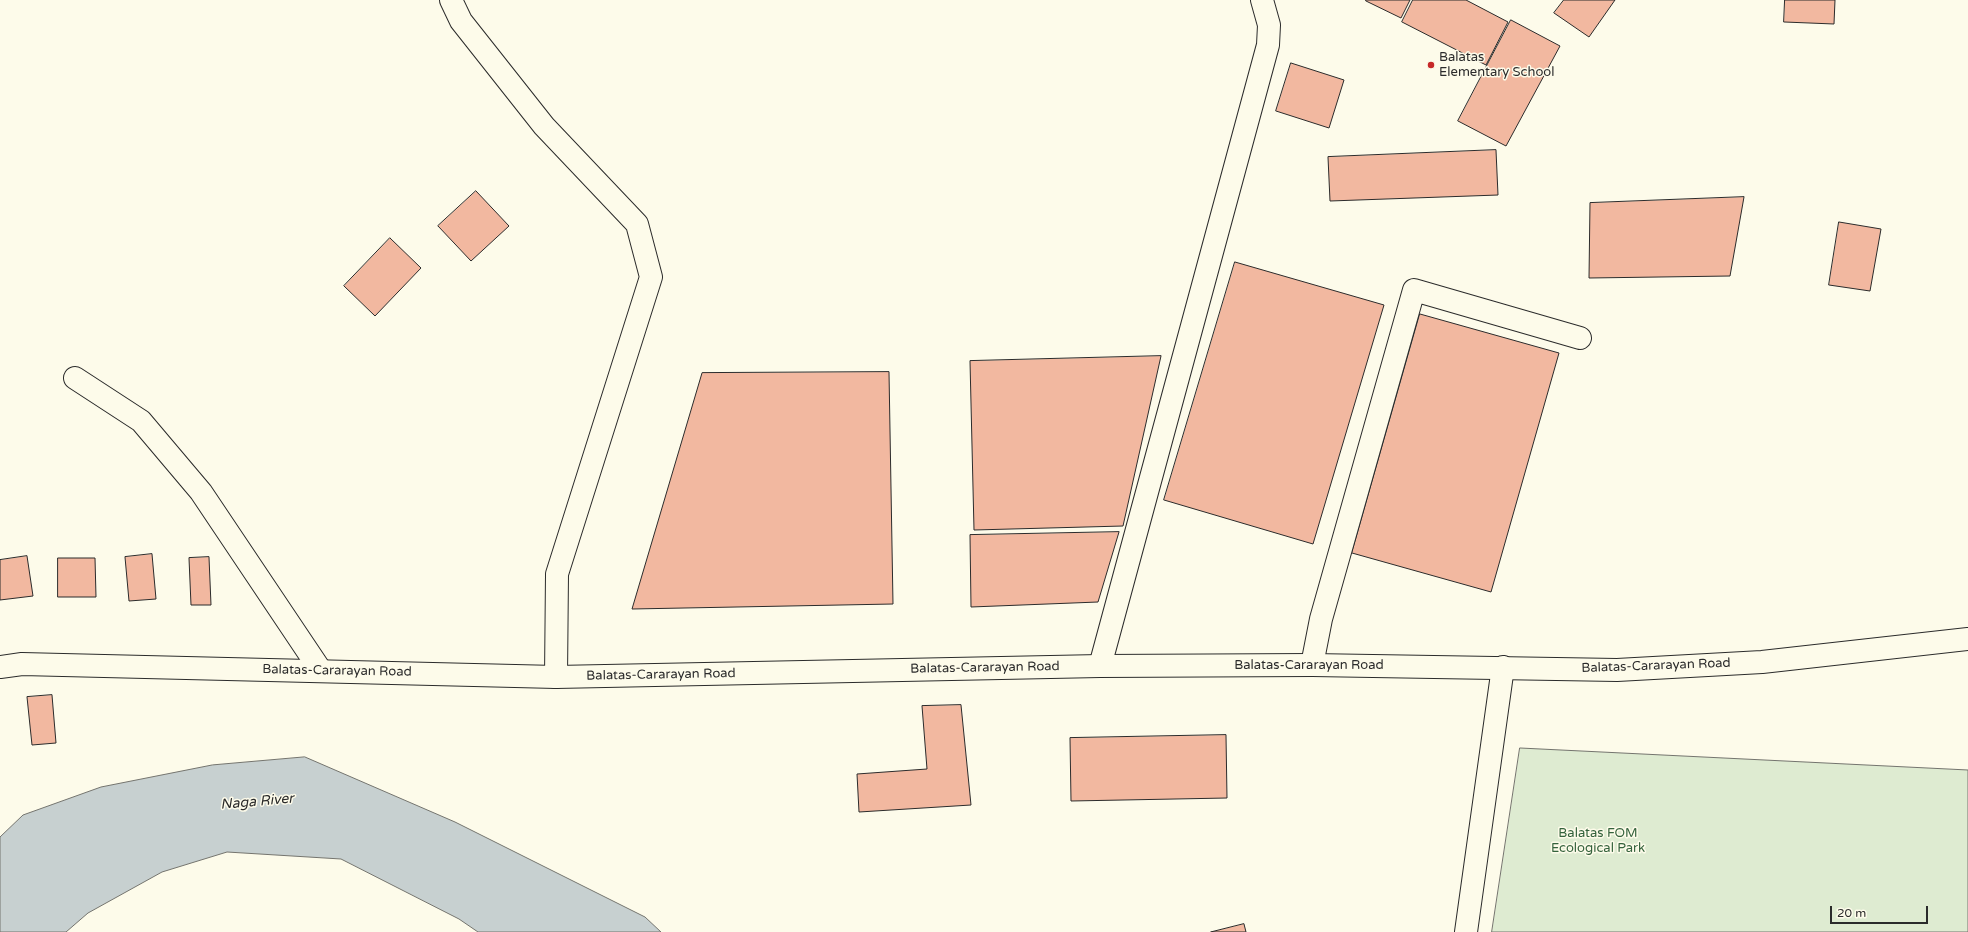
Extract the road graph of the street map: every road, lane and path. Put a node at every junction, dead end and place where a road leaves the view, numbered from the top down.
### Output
1 (451, 0) edge
2 (1262, 0) edge
3 (1580, 338) dead end
4 (75, 378) dead end
5 (1968, 639) edge
6 (1312, 665) junction
7 (0, 666) edge
8 (1100, 666) junction
9 (1503, 667) junction
10 (321, 671) junction
11 (556, 677) junction
12 (1466, 932) edge

1 - 11 main road
2 - 8 main road
3 - 6 main road
4 - 10 main road
5 - 9 main road, Balatas-Cararayan Road
6 - 8 main road, Balatas-Cararayan Road
6 - 9 main road, Balatas-Cararayan Road
7 - 10 main road, Balatas-Cararayan Road
8 - 11 main road, Balatas-Cararayan Road
9 - 12 main road
10 - 11 main road, Balatas-Cararayan Road

